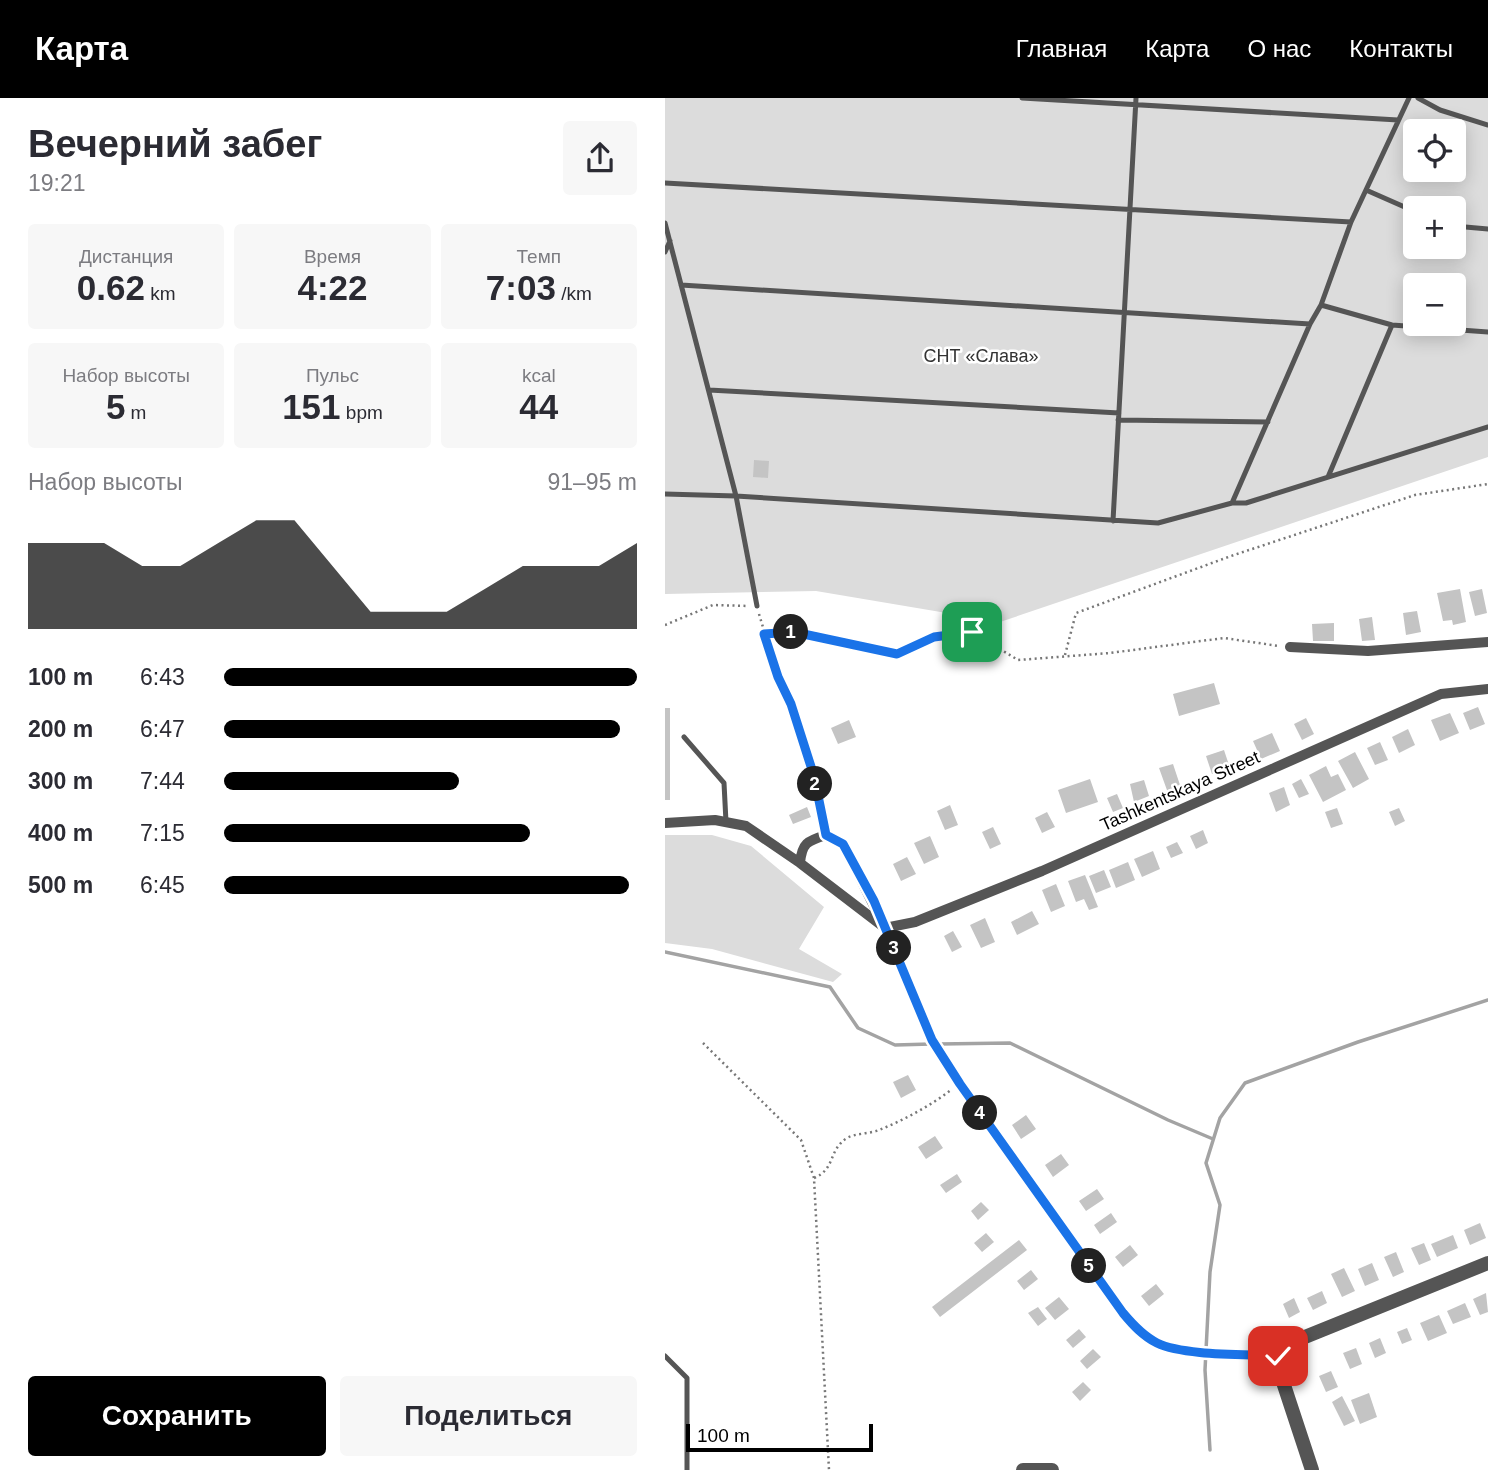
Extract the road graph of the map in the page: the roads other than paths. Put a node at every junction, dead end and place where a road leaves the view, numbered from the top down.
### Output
1 (1022, 98) edge
2 (1136, 98) edge
3 (1409, 98) edge
4 (1418, 98) edge
5 (1136, 105) junction
6 (1398, 120) junction
7 (1488, 125) edge
8 (665, 183) edge
9 (1366, 190) junction
10 (1403, 206) edge
11 (1130, 207) junction
12 (1351, 222) junction
13 (665, 223) edge
14 (1466, 227) edge
15 (1488, 229) edge
16 (670, 241) junction
17 (665, 252) edge
18 (681, 285) junction
19 (1321, 305) junction
20 (1124, 311) junction
21 (1310, 324) junction
22 (1392, 325) junction
23 (1488, 332) edge
24 (709, 390) junction
25 (1119, 416) junction
26 (1268, 422) junction
27 (1488, 427) edge
28 (1328, 478) junction
29 (665, 494) edge
30 (736, 496) junction
31 (1232, 503) junction
32 (1113, 521) junction
33 (757, 606) road end
34 (1488, 642) edge
35 (1290, 647) road end
36 (1488, 689) edge
37 (684, 737) dead end
38 (726, 822) junction
39 (665, 823) edge
40 (800, 863) junction
41 (885, 928) junction
42 (1488, 1263) edge
43 (665, 1356) edge
44 (1278, 1356) junction
45 (687, 1470) edge
46 (1023, 1470) edge
47 (1041, 1470) edge
48 (1052, 1470) edge
49 (1312, 1470) edge

1 - 5 lane
2 - 5 lane
3 - 6 lane
4 - 7 lane
5 - 6 lane
5 - 11 lane
6 - 9 lane
8 - 11 lane
9 - 10 lane
9 - 12 lane
11 - 12 lane
11 - 20 lane
12 - 19 lane
13 - 16 lane
14 - 15 lane
16 - 17 lane
16 - 18 lane
18 - 20 lane
18 - 24 lane
19 - 21 lane
19 - 22 lane
20 - 21 lane
20 - 25 lane
21 - 26 lane
22 - 23 lane
22 - 28 lane
24 - 25 lane
24 - 30 lane
25 - 26 lane
25 - 32 lane
26 - 31 lane
27 - 28 lane
28 - 31 lane
29 - 30 lane
30 - 32 lane
30 - 33 lane
31 - 32 lane
34 - 35 street
36 - 41 street, Tashkentskaya Street
37 - 38 lane
38 - 39 street
38 - 40 street
40 - 41 street
40 - 41 street
41 - 44 street
42 - 44 street
43 - 45 lane
44 - 49 street
46 - 47 street
47 - 48 street

